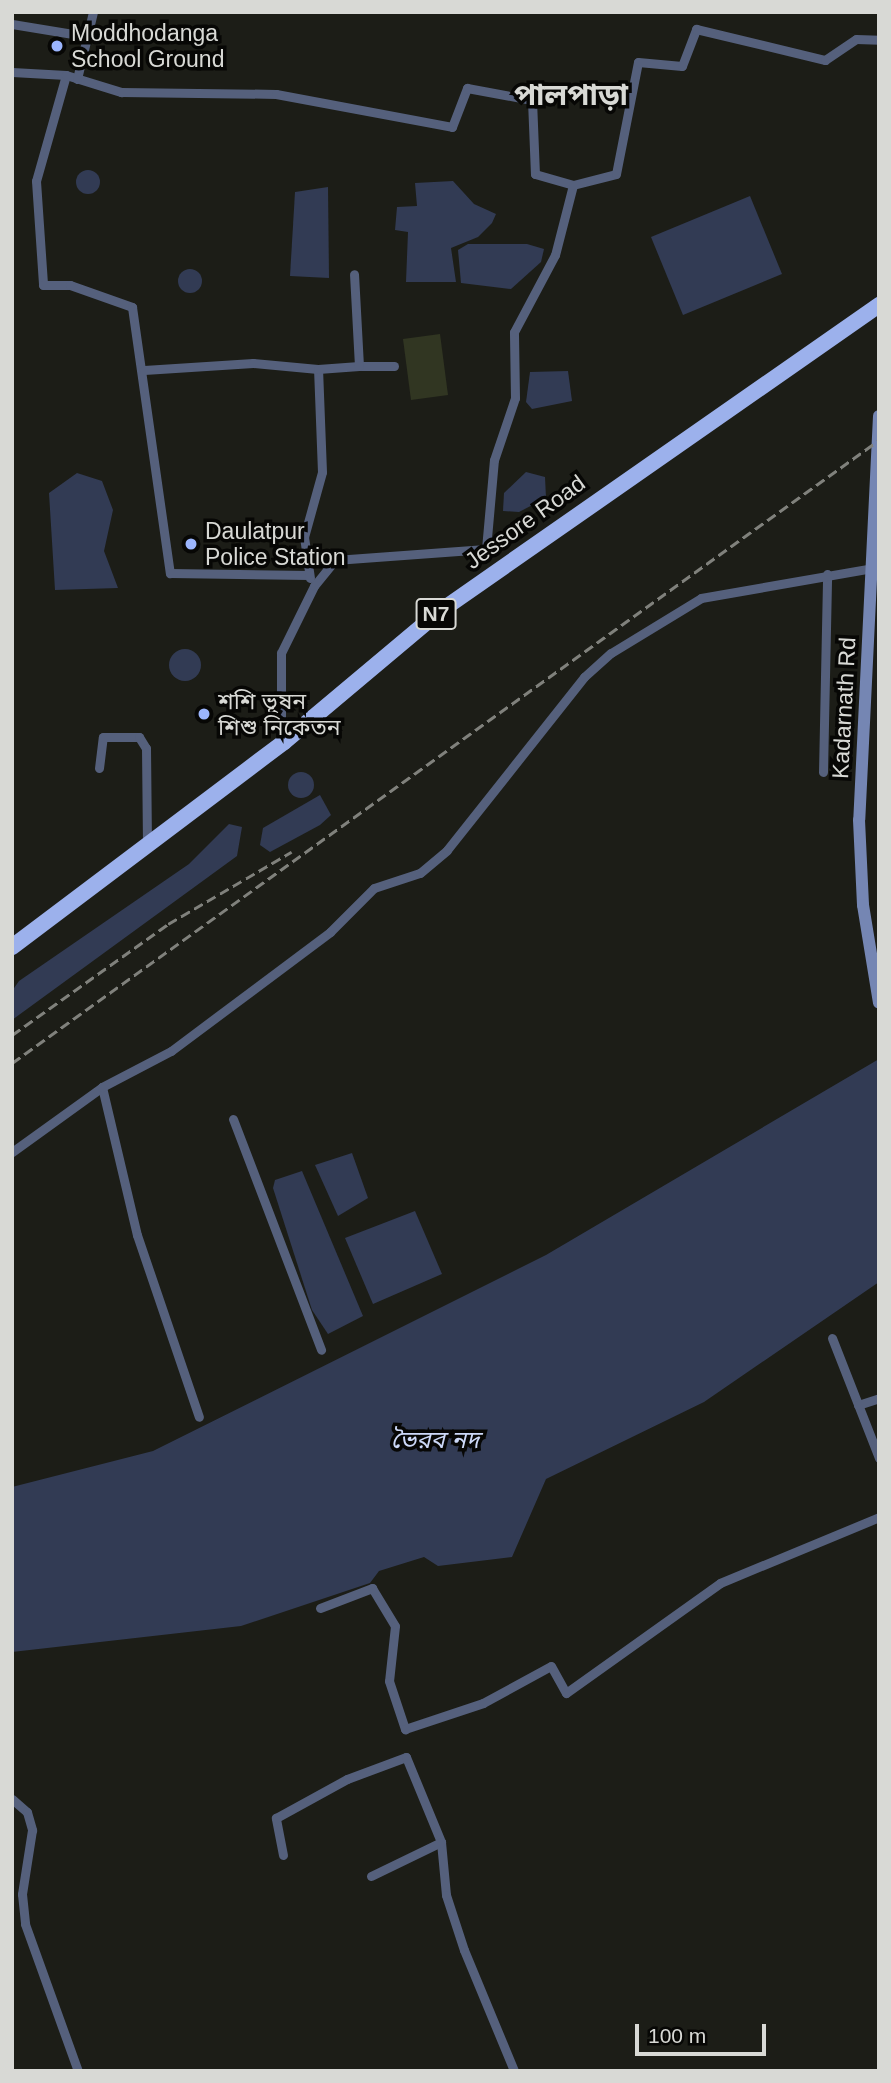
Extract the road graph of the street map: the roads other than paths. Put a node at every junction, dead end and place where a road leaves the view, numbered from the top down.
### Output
1 (93, 12) edge
2 (12, 24) edge
3 (85, 36) junction
4 (879, 40) edge
5 (12, 72) edge
6 (66, 75) junction
7 (77, 79) junction
8 (573, 185) junction
9 (354, 274) dead end
10 (879, 299) edge
11 (879, 306) edge
12 (359, 366) junction
13 (394, 366) dead end
14 (318, 369) junction
15 (144, 370) junction
16 (879, 415) edge
17 (876, 567) edge
18 (827, 574) junction
19 (309, 575) junction
20 (314, 586) junction
21 (281, 735) junction
22 (99, 768) dead end
23 (823, 772) dead end
24 (147, 837) junction
25 (12, 937) edge
26 (12, 947) edge
27 (879, 1003) edge
28 (102, 1087) junction
29 (233, 1119) dead end
30 (12, 1152) edge
31 (832, 1338) dead end
32 (321, 1350) dead end
33 (879, 1398) edge
34 (858, 1405) junction
35 (199, 1417) dead end
36 (879, 1458) edge
37 (879, 1517) edge
38 (320, 1608) dead end
39 (12, 1799) edge
40 (441, 1842) junction
41 (283, 1855) dead end
42 (371, 1876) dead end
43 (78, 2071) edge
44 (514, 2071) edge

1 - 3 street
2 - 3 street
3 - 7 street
4 - 8 street
5 - 6 street
6 - 7 street
6 - 15 street
7 - 8 street
8 - 20 street
9 - 12 street
10 - 21 highway, Jessore Road / N7
11 - 26 highway, Jessore Road / N7
12 - 13 street
12 - 14 street
14 - 15 street
14 - 19 street
15 - 19 street
16 - 17 main road, Kadarnath Rd
17 - 18 street
17 - 27 main road, Kadarnath Rd
18 - 23 street
18 - 28 street
19 - 20 street
20 - 21 street
21 - 24 highway, Jessore Road / N7
22 - 24 street
24 - 25 highway, Jessore Road / N7
28 - 30 street
28 - 35 street
29 - 32 street
31 - 34 street
33 - 34 street
34 - 36 street
37 - 38 street
39 - 43 street
40 - 41 street
40 - 42 street
40 - 44 street

